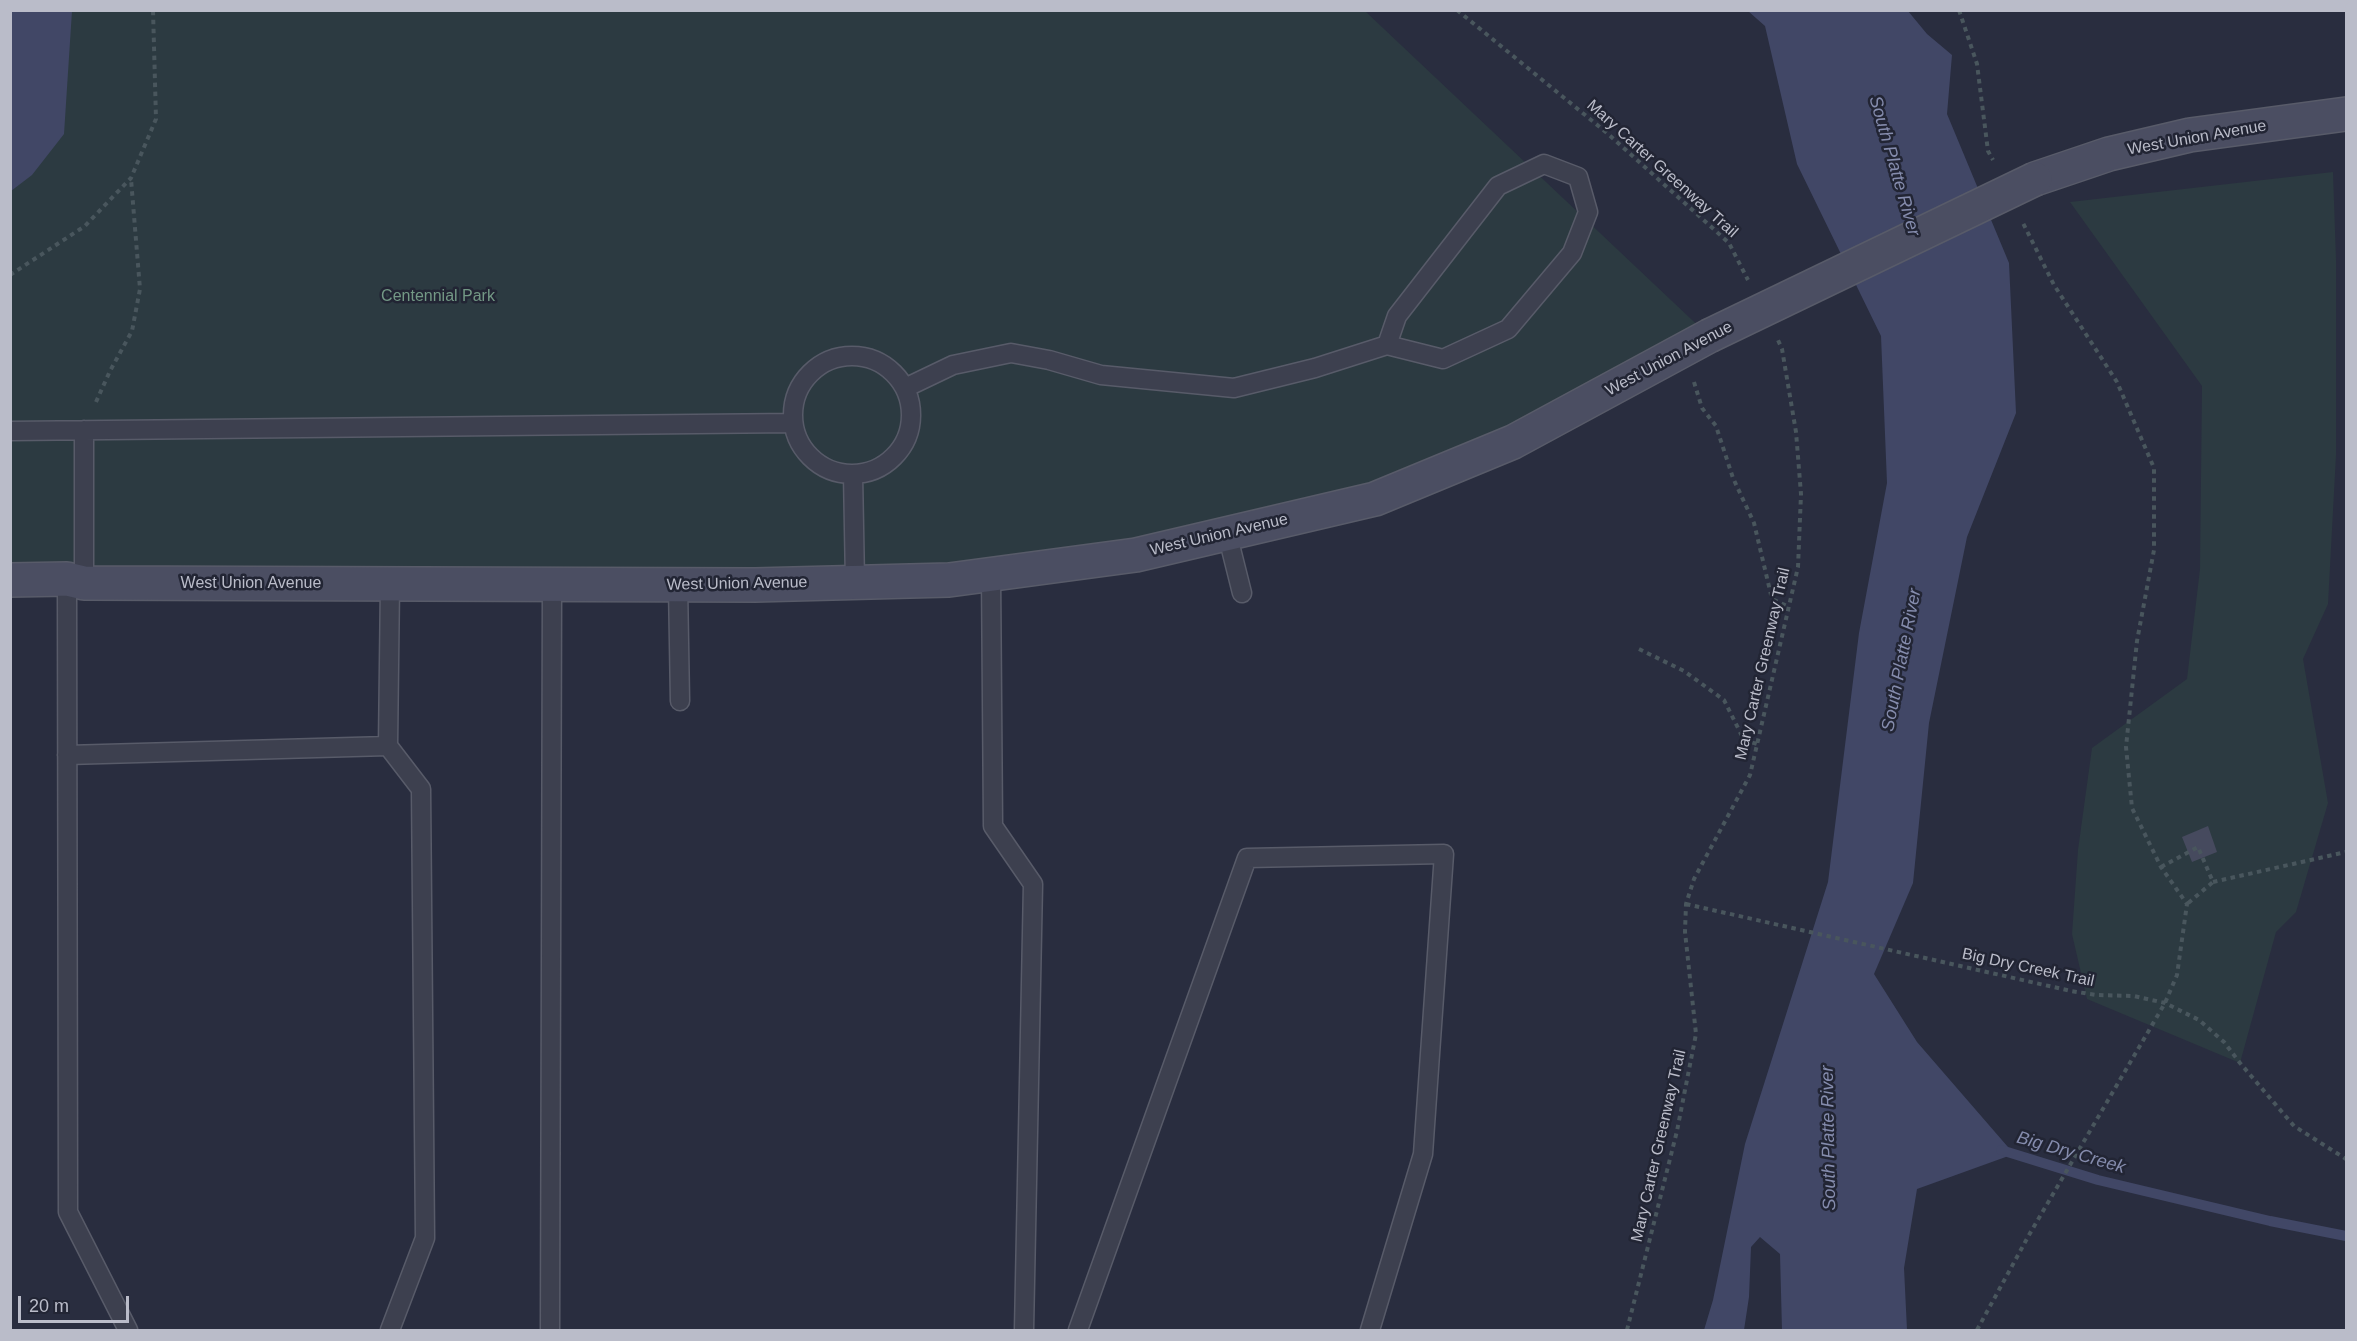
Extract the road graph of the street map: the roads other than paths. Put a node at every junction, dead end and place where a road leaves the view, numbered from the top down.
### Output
1 (2346, 114) edge
2 (1387, 345) junction
3 (905, 388) junction
4 (793, 423) junction
5 (84, 430) junction
6 (10, 431) edge
7 (853, 474) junction
8 (1227, 533) junction
9 (991, 574) junction
10 (10, 580) edge
11 (75, 581) junction
12 (855, 582) junction
13 (390, 584) junction
14 (552, 584) junction
15 (678, 585) junction
16 (1242, 593) dead end
17 (680, 701) dead end
18 (387, 746) junction
19 (67, 755) junction
20 (128, 1330) edge
21 (390, 1330) edge
22 (550, 1330) edge
23 (1024, 1330) edge
24 (1078, 1330) edge
25 (1370, 1330) edge

1 - 8 street, West Union Avenue, bridge
2 - 2 lane
2 - 3 lane
3 - 4 lane
3 - 7 lane
4 - 5 lane
4 - 7 lane
5 - 6 lane
5 - 11 lane
7 - 12 lane
8 - 9 street, West Union Avenue
8 - 16 lane
9 - 12 street, West Union Avenue
9 - 23 lane
10 - 11 street, West Union Avenue
11 - 13 street, West Union Avenue
11 - 19 lane
12 - 15 street, West Union Avenue
13 - 14 street, West Union Avenue
13 - 18 lane
14 - 15 street, West Union Avenue
14 - 22 lane
15 - 17 lane
18 - 19 lane
18 - 21 lane
19 - 20 lane
24 - 25 lane

